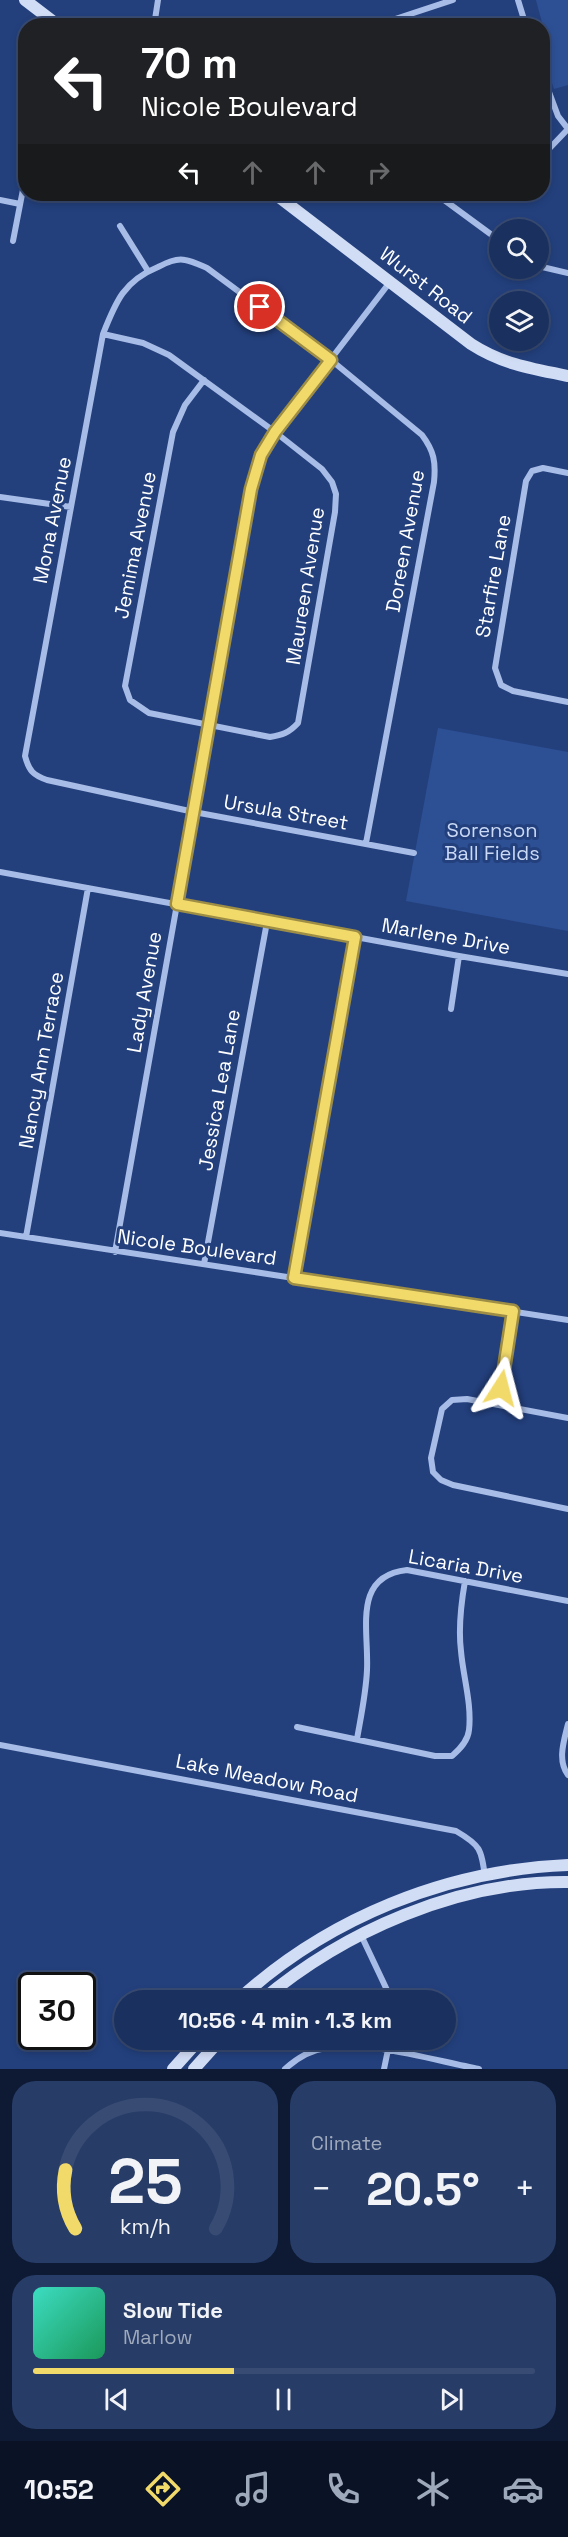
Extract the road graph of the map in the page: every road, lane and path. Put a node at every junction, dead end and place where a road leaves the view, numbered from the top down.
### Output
1 (25, 0) edge
2 (158, 0) edge
3 (453, 0) edge
4 (518, 0) edge
5 (48, 18) edge
6 (155, 18) edge
7 (398, 18) edge
8 (524, 18) edge
9 (550, 95) edge
10 (568, 129) edge
11 (550, 148) edge
12 (0, 200) edge
13 (21, 201) edge
14 (284, 201) edge
15 (446, 201) edge
16 (20, 204) junction
17 (120, 226) dead end
18 (489, 233) edge
19 (13, 241) dead end
20 (549, 269) edge
21 (148, 271) junction
22 (568, 273) edge
23 (390, 282) junction
24 (104, 334) junction
25 (331, 360) junction
26 (568, 376) edge
27 (204, 380) junction
28 (275, 432) junction
29 (568, 473) edge
30 (0, 497) edge
31 (71, 507) junction
32 (568, 702) edge
33 (209, 725) junction
34 (47, 780) joint
35 (194, 812) junction
36 (366, 843) junction
37 (414, 852) dead end
38 (0, 873) edge
39 (87, 888) junction
40 (177, 904) junction
41 (267, 921) junction
42 (355, 937) junction
43 (459, 956) junction
44 (568, 974) edge
45 (450, 1009) dead end
46 (0, 1233) edge
47 (26, 1237) junction
48 (116, 1252) junction
49 (204, 1264) junction
50 (294, 1278) junction
51 (513, 1311) junction
52 (568, 1320) edge
53 (498, 1404) junction
54 (568, 1418) edge
55 (568, 1509) edge
56 (465, 1581) junction
57 (568, 1601) edge
58 (568, 1725) edge
59 (297, 1727) dead end
60 (357, 1739) junction
61 (0, 1745) edge
62 (568, 1775) edge
63 (568, 1865) edge
64 (485, 1876) junction
65 (568, 1882) edge
66 (487, 1890) junction
67 (360, 1934) junction
68 (249, 1990) edge
69 (274, 1990) edge
70 (387, 1990) edge
71 (190, 2050) edge
72 (211, 2050) edge
73 (387, 2051) junction
74 (173, 2069) edge
75 (194, 2069) edge
76 (285, 2069) edge
77 (384, 2069) edge
78 (479, 2069) edge

1 - 5 street
2 - 6 street
3 - 7 street
4 - 8 street
9 - 10 street
10 - 11 street
12 - 16 street
13 - 16 street
14 - 23 street, Wurst Road
15 - 18 street
16 - 19 street
17 - 21 street
20 - 22 street
21 - 24 street, Mona Avenue
21 - 25 street, Doreen Avenue
23 - 25 street, Lady Avenue
23 - 26 street, Wurst Road
24 - 27 street, Maureen Avenue
24 - 31 street, Mona Avenue
25 - 28 street, Lady Avenue
25 - 36 street, Doreen Avenue
27 - 28 street, Maureen Avenue
27 - 33 street, Jemima Avenue
28 - 33 street, Lady Avenue
28 - 33 street, Maureen Avenue
29 - 32 street, Starfire Lane
30 - 31 street
31 - 34 street, Mona Avenue
33 - 35 street, Lady Avenue
34 - 35 street, Ursula Street
35 - 36 street, Ursula Street
35 - 40 street, Lady Avenue
36 - 37 street, Ursula Street
38 - 39 street, Marlene Drive
39 - 40 street, Marlene Drive
39 - 47 street, Nancy Ann Terrace
40 - 41 street, Marlene Drive
40 - 48 street, Lady Avenue
41 - 42 street, Marlene Drive
41 - 49 street, Jessica Lea Lane
42 - 43 street, Marlene Drive
42 - 50 street
43 - 44 street, Marlene Drive
43 - 45 street
46 - 47 street, Nicole Boulevard
47 - 48 street, Nicole Boulevard
48 - 49 street, Nicole Boulevard
49 - 50 street, Nicole Boulevard
50 - 51 street, Nicole Boulevard
51 - 52 street, Nicole Boulevard
51 - 53 street
53 - 54 street
53 - 55 street
56 - 57 street, Licaria Drive
56 - 60 street, Licaria Drive
56 - 60 street
58 - 62 street
59 - 60 street
61 - 64 street, Lake Meadow Road
63 - 64 street
64 - 66 street, Lake Meadow Road
64 - 68 street
65 - 66 street
66 - 67 street
67 - 69 street
67 - 70 street
71 - 74 street
72 - 75 street
73 - 76 street
73 - 77 street
73 - 78 street

